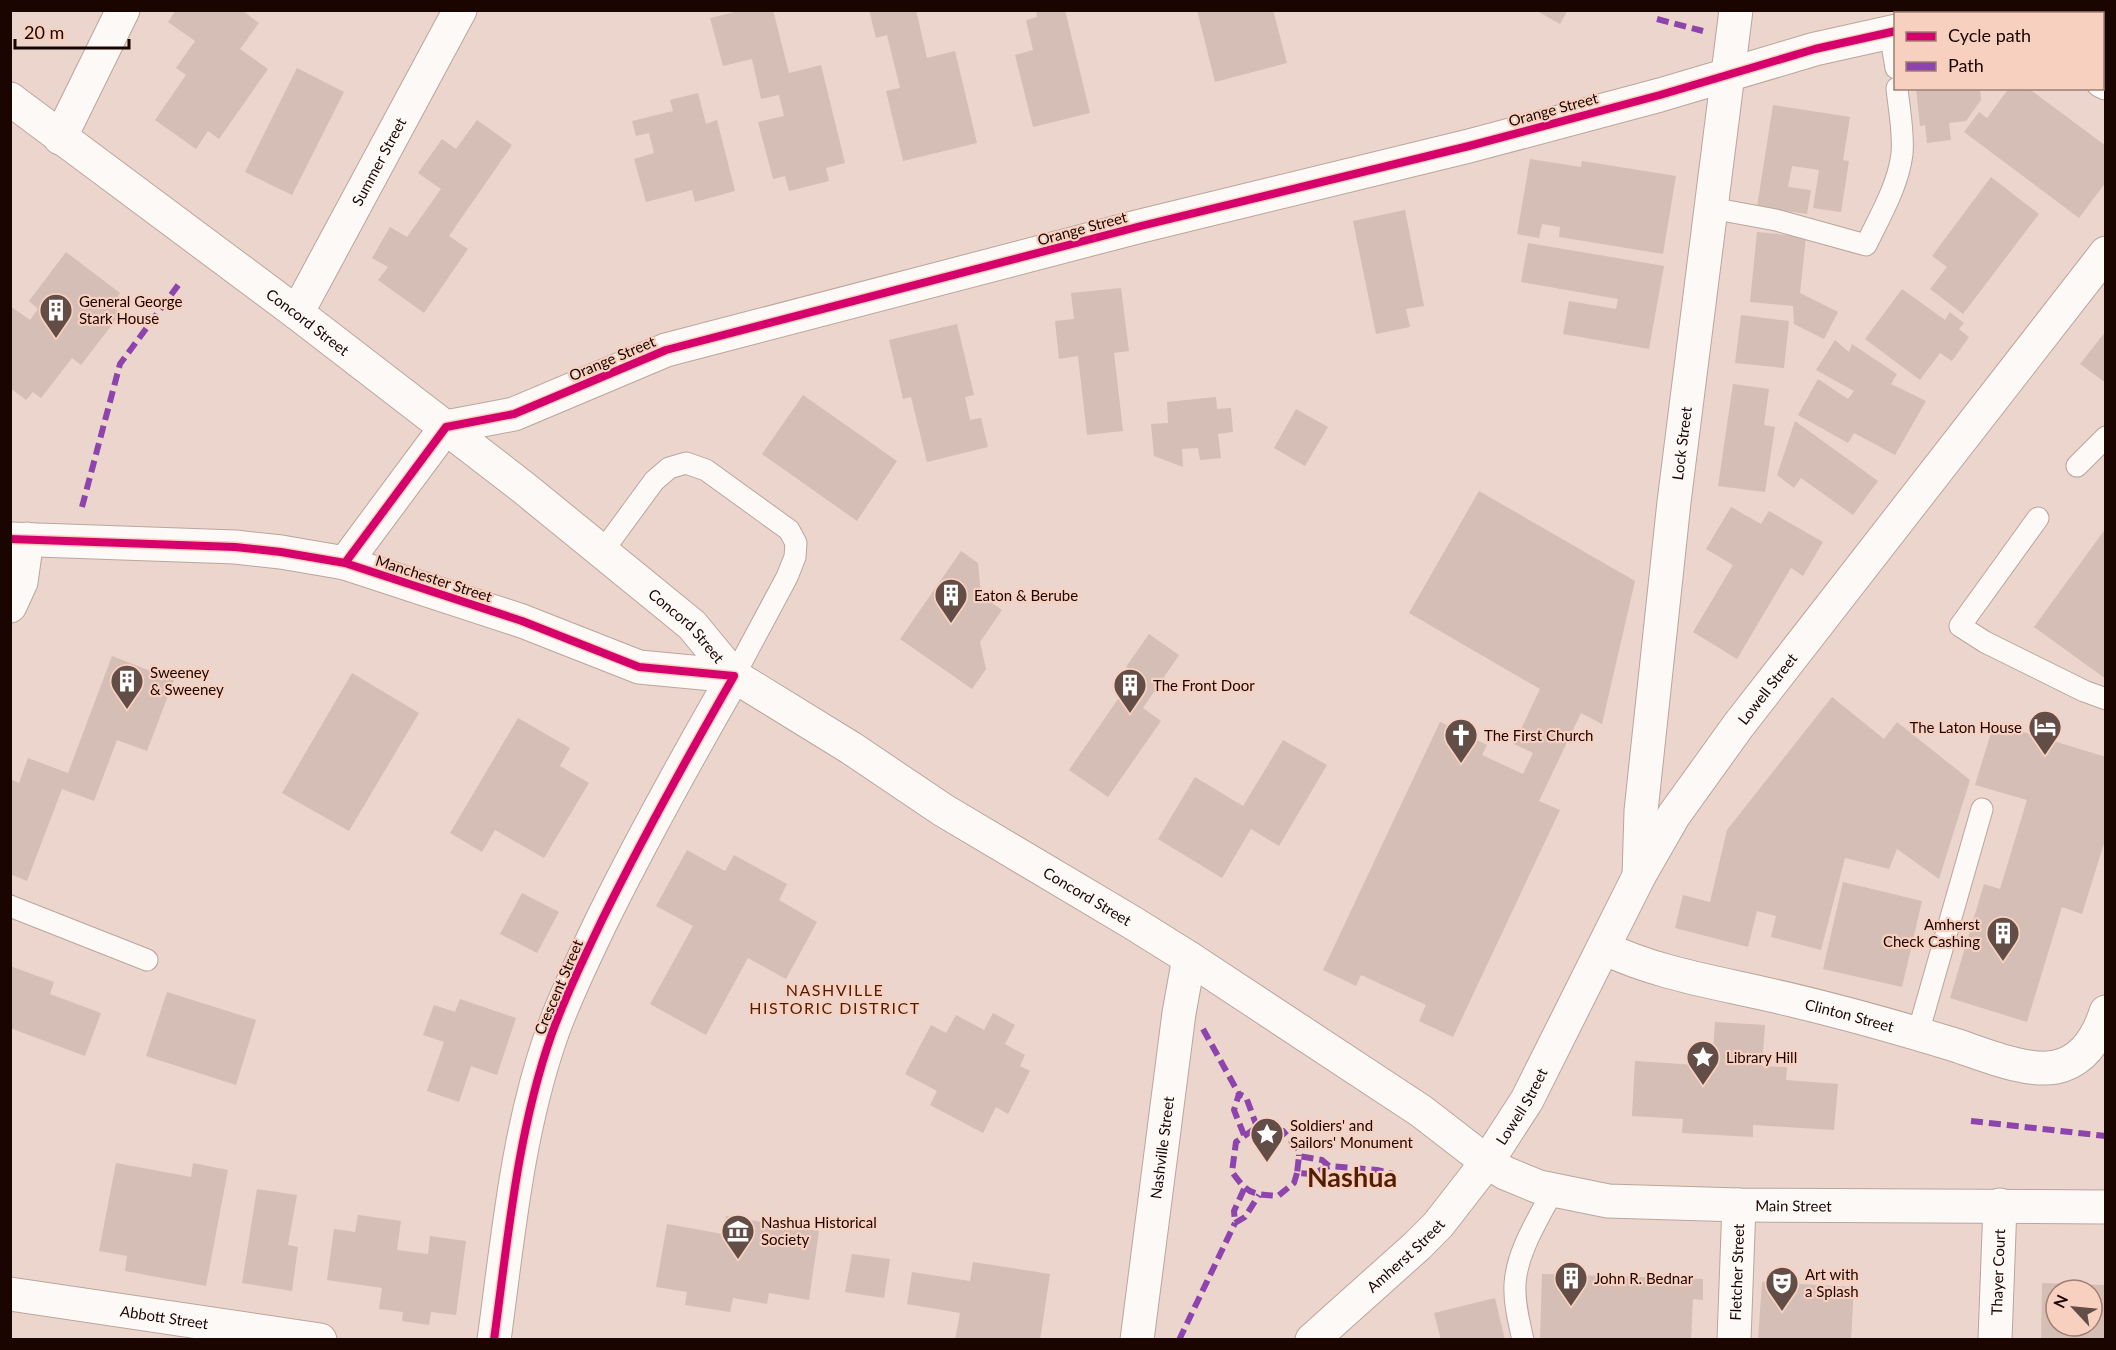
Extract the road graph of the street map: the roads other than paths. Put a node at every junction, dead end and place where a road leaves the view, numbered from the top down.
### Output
1 (123, 10) edge
2 (460, 10) edge
3 (1736, 10) edge
4 (1893, 31) edge
5 (1728, 74) junction
6 (1897, 90) edge
7 (10, 99) edge
8 (60, 138) junction
9 (1711, 208) junction
10 (2106, 253) edge
11 (297, 314) junction
12 (446, 427) junction
13 (2106, 437) edge
14 (2077, 466) dead end
15 (2038, 518) dead end
16 (19, 539) edge
17 (602, 552) junction
18 (345, 563) junction
19 (10, 606) edge
20 (734, 676) junction
21 (2106, 699) edge
22 (1982, 809) dead end
23 (1639, 876) junction
24 (10, 906) edge
25 (1604, 948) junction
26 (1189, 958) junction
27 (147, 960) dead end
28 (2106, 1012) edge
29 (1918, 1033) junction
30 (1487, 1162) junction
31 (1553, 1190) junction
32 (1739, 1205) junction
33 (2000, 1205) junction
34 (2106, 1207) edge
35 (10, 1294) edge
36 (143, 1327) edge
37 (320, 1340) edge
38 (494, 1340) edge
39 (1137, 1340) edge
40 (1312, 1340) edge
41 (1523, 1340) edge
42 (1734, 1340) edge
43 (1995, 1340) edge

1 - 8 street
2 - 11 street, Summer Street
3 - 5 street, Lock Street
4 - 5 street, Orange Street
5 - 9 street, Lock Street
5 - 12 street, Orange Street
6 - 9 lane
7 - 8 street, Concord Street
8 - 11 street, Concord Street
9 - 23 street, Lock Street
10 - 23 street, Lowell Street
11 - 12 street, Concord Street
12 - 17 street, Concord Street
12 - 18 street
13 - 14 lane
15 - 21 lane
16 - 18 street, Manchester Street
16 - 19 street
17 - 20 street, Concord Street
17 - 20 lane
18 - 20 street, Manchester Street
20 - 26 street, Concord Street
20 - 38 street, Crescent Street
22 - 29 lane
23 - 25 street, Lowell Street
24 - 27 lane
25 - 29 street, Clinton Street
25 - 30 street, Lowell Street
26 - 30 street, Concord Street
26 - 39 street, Nashville Street
28 - 29 street, Clinton Street
30 - 31 street, Main Street
30 - 40 street, Amherst Street
31 - 32 street, Main Street
31 - 41 lane
32 - 33 street, Main Street
32 - 42 street, Fletcher Street
33 - 34 street, Main Street
33 - 43 street, Thayer Court
35 - 36 street, Abbott Street
36 - 37 street, Abbott Street

